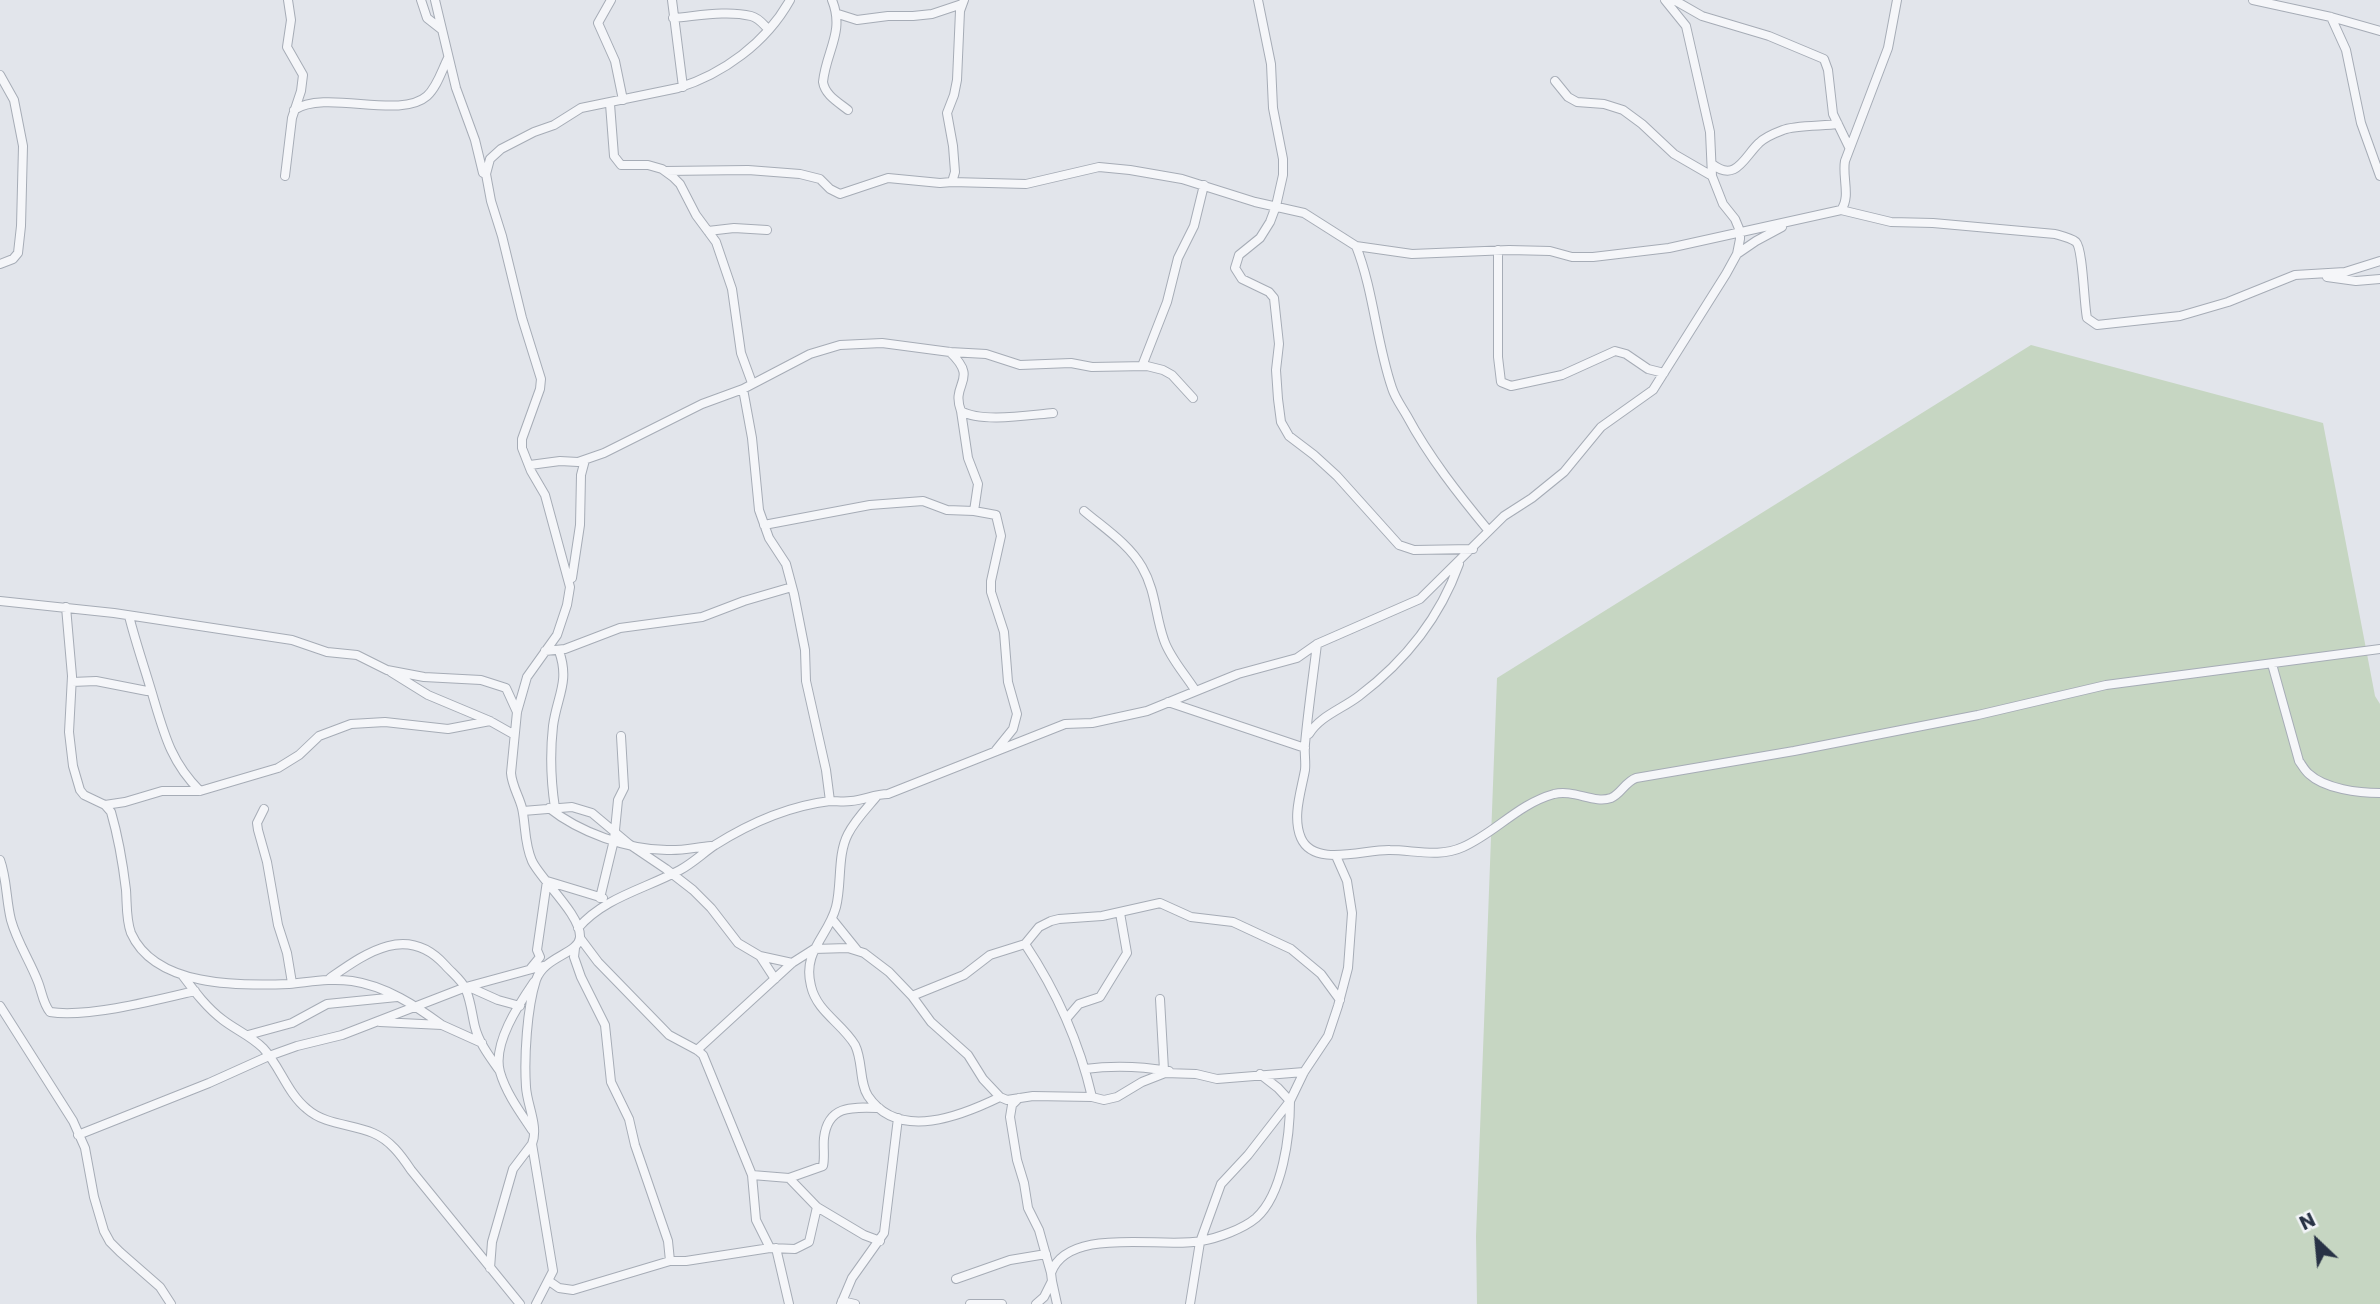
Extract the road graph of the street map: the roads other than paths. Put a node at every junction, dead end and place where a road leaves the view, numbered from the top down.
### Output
1 (288, 0) edge
2 (421, 0) edge
3 (435, 0) edge
4 (611, 0) edge
5 (672, 0) edge
6 (790, 0) edge
7 (832, 0) edge
8 (1258, 0) edge
9 (1665, 0) edge
10 (1674, 0) edge
11 (1896, 0) edge
12 (2253, 0) edge
13 (963, 2) edge
14 (838, 14) junction
15 (2331, 17) junction
16 (673, 18) junction
17 (441, 29) junction
18 (768, 29) junction
19 (2380, 31) edge
20 (448, 58) junction
21 (0, 75) edge
22 (1555, 81) dead end
23 (683, 87) junction
24 (623, 100) junction
25 (610, 104) junction
26 (294, 110) junction
27 (848, 110) dead end
28 (1838, 124) junction
29 (1849, 147) junction
30 (1712, 164) junction
31 (665, 171) junction
32 (486, 174) junction
33 (285, 176) dead end
34 (1712, 176) junction
35 (2380, 176) edge
36 (952, 182) junction
37 (1204, 185) junction
38 (1276, 206) junction
39 (1841, 210) junction
40 (1791, 222) junction
41 (767, 230) dead end
42 (708, 231) junction
43 (1740, 231) junction
44 (1356, 246) junction
45 (1497, 250) junction
46 (1737, 254) junction
47 (2380, 261) edge
48 (0, 264) edge
49 (2307, 274) junction
50 (2380, 279) edge
51 (950, 352) junction
52 (1142, 366) junction
53 (1664, 373) junction
54 (752, 383) junction
55 (743, 389) junction
56 (1192, 398) dead end
57 (961, 411) junction
58 (1054, 413) dead end
59 (585, 460) junction
60 (530, 465) junction
61 (974, 511) junction
62 (1084, 511) dead end
63 (764, 525) junction
64 (1488, 530) junction
65 (1473, 549) junction
66 (1460, 562) junction
67 (570, 587) junction
68 (792, 587) junction
69 (0, 601) edge
70 (66, 607) junction
71 (129, 616) junction
72 (1317, 644) junction
73 (2380, 649) edge
74 (545, 651) junction
75 (559, 651) junction
76 (2272, 664) junction
77 (387, 670) junction
78 (527, 677) junction
79 (72, 682) junction
80 (506, 688) junction
81 (1195, 690) junction
82 (147, 691) dead end
83 (1168, 702) junction
84 (517, 712) junction
85 (490, 721) junction
86 (513, 734) junction
87 (621, 736) dead end
88 (1305, 744) junction
89 (994, 752) junction
90 (200, 791) junction
91 (2380, 793) edge
92 (879, 794) junction
93 (830, 801) junction
94 (106, 805) junction
95 (264, 808) dead end
96 (552, 808) junction
97 (523, 811) junction
98 (615, 837) junction
99 (629, 844) junction
100 (713, 846) junction
101 (1336, 856) junction
102 (0, 860) edge
103 (673, 874) junction
104 (3, 879) edge
105 (547, 881) junction
106 (600, 898) junction
107 (613, 900) junction
108 (1120, 913) junction
109 (832, 919) junction
110 (578, 928) junction
111 (580, 938) junction
112 (1025, 944) junction
113 (576, 948) junction
114 (814, 949) junction
115 (857, 950) junction
116 (760, 956) junction
117 (792, 963) junction
118 (543, 966) junction
119 (531, 968) junction
120 (183, 976) junction
121 (330, 978) junction
122 (536, 979) junction
123 (775, 979) junction
124 (292, 984) junction
125 (467, 987) junction
126 (195, 991) junction
127 (912, 996) junction
128 (397, 997) junction
129 (1160, 999) dead end
130 (1340, 1000) junction
131 (0, 1006) edge
132 (416, 1006) junction
133 (520, 1006) junction
134 (1067, 1018) junction
135 (377, 1022) junction
136 (443, 1025) junction
137 (248, 1035) junction
138 (482, 1043) junction
139 (697, 1049) junction
140 (269, 1056) junction
141 (1085, 1069) junction
142 (499, 1070) junction
143 (1164, 1070) junction
144 (1174, 1072) junction
145 (1304, 1072) junction
146 (1259, 1074) junction
147 (1000, 1097) junction
148 (1019, 1097) junction
149 (1092, 1097) junction
150 (1290, 1101) junction
151 (879, 1108) junction
152 (898, 1118) junction
153 (78, 1135) junction
154 (534, 1139) junction
155 (752, 1175) junction
156 (789, 1178) junction
157 (817, 1207) junction
158 (880, 1241) junction
159 (1200, 1242) junction
160 (773, 1248) junction
161 (1046, 1254) junction
162 (670, 1261) junction
163 (490, 1268) junction
164 (1052, 1277) junction
165 (956, 1279) dead end
166 (549, 1281) junction
167 (842, 1303) edge
168 (171, 1304) edge
169 (520, 1304) edge
170 (536, 1304) edge
171 (789, 1304) edge
172 (855, 1304) edge
173 (970, 1304) edge
174 (1002, 1304) edge
175 (1036, 1304) edge
176 (1058, 1304) edge
177 (1190, 1304) edge

1 - 26 street
2 - 17 street
3 - 17 street
4 - 24 street
5 - 16 street
6 - 18 street
7 - 14 street
8 - 38 street
9 - 30 street
10 - 28 street
11 - 29 street
12 - 15 street
13 - 14 street
13 - 36 street
14 - 27 street
15 - 19 street
15 - 35 street
16 - 18 street
16 - 23 street
17 - 20 street
18 - 23 street
20 - 26 street
20 - 32 street
21 - 48 street
22 - 34 street
23 - 24 street
24 - 25 street
25 - 31 street
25 - 32 street
26 - 33 street
28 - 29 street
28 - 30 street
29 - 39 street
30 - 34 street
31 - 36 street
31 - 42 street
32 - 60 street
34 - 43 street
36 - 37 street
37 - 38 street
37 - 52 street
38 - 44 street
38 - 65 street
39 - 40 street
39 - 49 street
40 - 43 street
40 - 46 street
41 - 42 street
42 - 54 street
43 - 45 street
43 - 46 street
44 - 45 street
44 - 64 street
45 - 53 street
46 - 53 street
47 - 49 street
49 - 50 street
51 - 52 street
51 - 54 street
51 - 57 street
52 - 56 street
53 - 64 street
54 - 55 street
55 - 59 street
55 - 63 street
57 - 58 street
57 - 61 street
59 - 60 street
59 - 67 street
60 - 67 street
61 - 63 street
61 - 89 street
62 - 81 street
63 - 68 street
64 - 65 street
65 - 66 street
66 - 72 street
66 - 88 street
67 - 74 street
68 - 75 street
68 - 93 street
69 - 70 street
70 - 71 street
70 - 79 street
71 - 77 street
71 - 90 street
72 - 81 street
72 - 88 street
73 - 76 street
74 - 75 street
74 - 78 street
75 - 96 street
76 - 91 street
76 - 101 street
77 - 80 street
77 - 85 street
78 - 80 street
78 - 84 street
79 - 82 street
79 - 94 street
80 - 84 street
81 - 83 street
83 - 88 street
83 - 89 street
84 - 86 street
85 - 86 street
85 - 90 street
86 - 97 street
87 - 98 street
88 - 101 street
89 - 92 street
90 - 94 street
92 - 93 street
92 - 109 street
93 - 100 street
94 - 120 street
95 - 124 street
96 - 97 street
96 - 98 street
96 - 98 street
97 - 105 street
98 - 99 street
98 - 106 street
99 - 100 street
99 - 103 street
100 - 103 street
101 - 130 street
102 - 104 street
103 - 107 street
103 - 116 street
104 - 126 street
105 - 106 street
105 - 110 street
105 - 119 street
106 - 107 street
107 - 110 street
108 - 112 street
108 - 130 street
108 - 134 street
109 - 114 street
109 - 115 street
110 - 111 street
111 - 113 street
111 - 139 street
112 - 127 street
112 - 134 street
113 - 118 street
113 - 162 street
114 - 115 street
114 - 117 street
114 - 151 street
115 - 127 street
116 - 117 street
116 - 123 street
117 - 123 street
118 - 119 street
118 - 122 street
119 - 125 street
120 - 124 street
120 - 126 street
121 - 124 street
121 - 125 street
121 - 128 street
122 - 133 street
122 - 154 street
123 - 139 street
125 - 132 street
125 - 133 street
125 - 138 street
126 - 137 street
127 - 147 street
128 - 132 street
128 - 137 street
129 - 143 street
130 - 145 street
131 - 153 street
132 - 135 street
132 - 136 street
133 - 142 street
134 - 141 street
135 - 136 street
135 - 140 street
136 - 138 street
137 - 140 street
138 - 142 street
139 - 155 street
140 - 153 street
140 - 163 street
141 - 143 street
141 - 149 street
142 - 154 street
143 - 144 street
144 - 146 street
144 - 149 street
145 - 146 street
145 - 150 street
146 - 150 street
147 - 148 street
147 - 152 street
148 - 149 street
148 - 161 street
150 - 159 street
150 - 159 street
151 - 152 street
151 - 156 street
152 - 158 street
153 - 168 street
154 - 163 street
154 - 166 street
155 - 156 street
155 - 160 street
156 - 157 street
157 - 158 street
157 - 160 street
158 - 167 street
159 - 164 street
159 - 177 street
160 - 162 street
160 - 171 street
161 - 164 street
161 - 165 street
162 - 166 street
163 - 169 street
164 - 175 street
164 - 176 street
166 - 170 street
167 - 172 street
173 - 174 street

